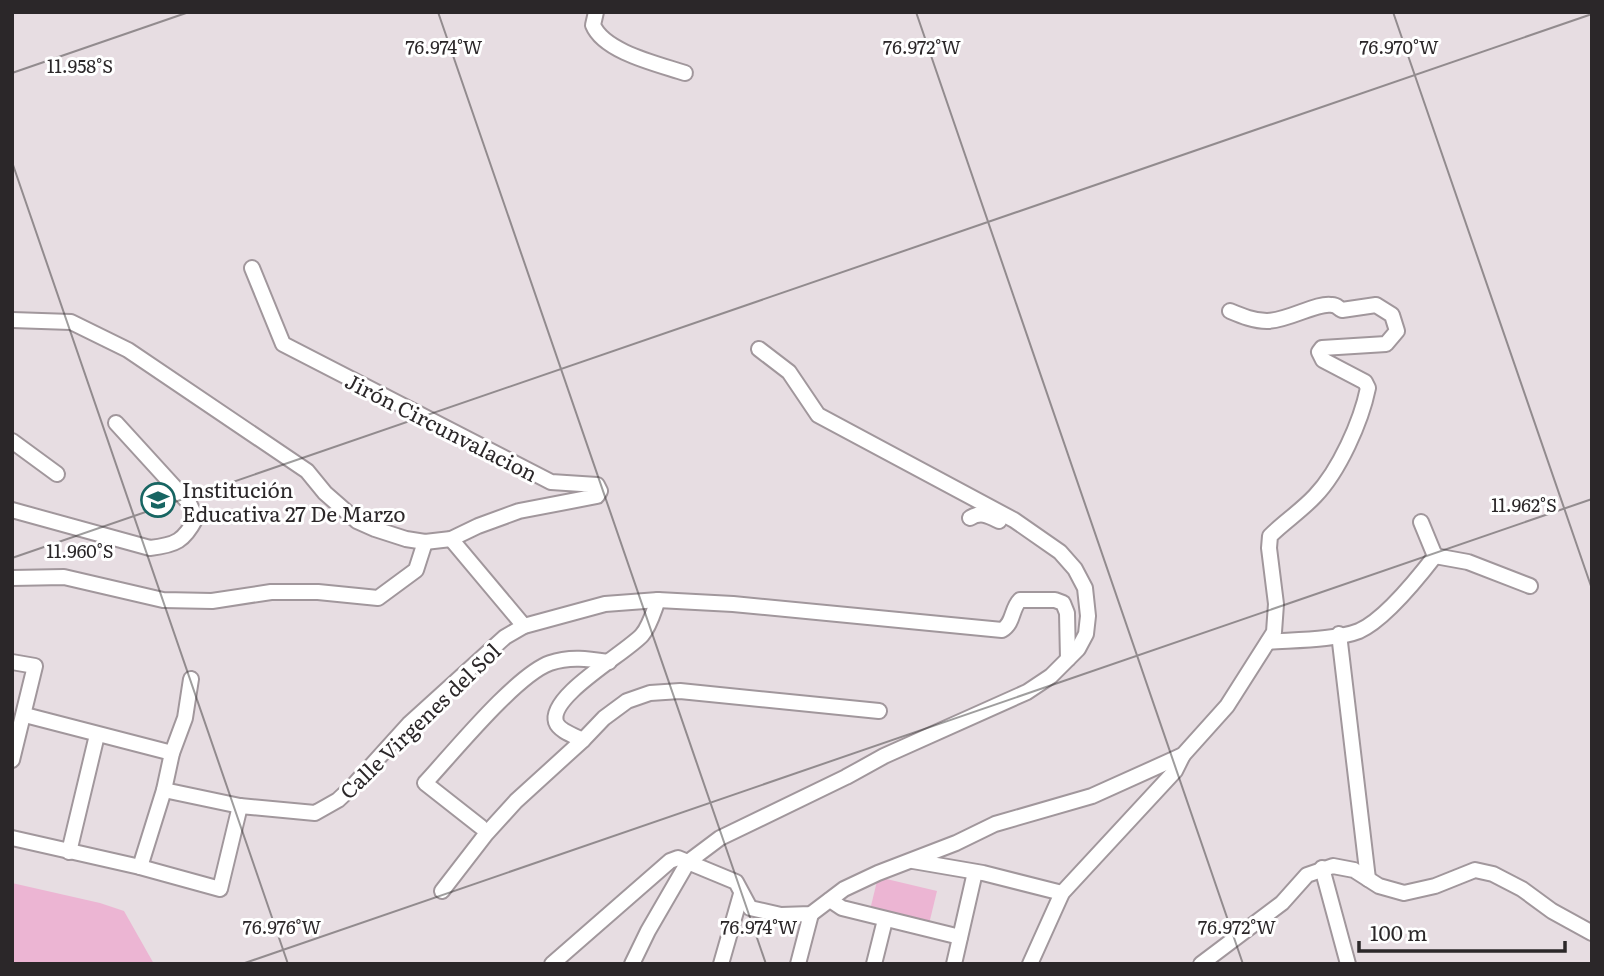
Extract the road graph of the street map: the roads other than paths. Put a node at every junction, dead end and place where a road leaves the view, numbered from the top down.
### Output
1 (596, 12) edge
2 (685, 73) dead end
3 (252, 268) dead end
4 (1230, 311) dead end
5 (12, 320) edge
6 (760, 349) dead end
7 (116, 424) dead end
8 (12, 441) edge
9 (57, 474) dead end
10 (12, 510) edge
11 (970, 518) dead end
12 (1014, 520) junction
13 (1421, 522) dead end
14 (451, 538) junction
15 (425, 542) junction
16 (1435, 556) junction
17 (12, 578) edge
18 (1530, 586) dead end
19 (658, 600) junction
20 (524, 626) junction
21 (1339, 634) junction
22 (1268, 642) junction
23 (1068, 659) junction
24 (12, 662) edge
25 (609, 662) junction
26 (191, 679) dead end
27 (879, 711) dead end
28 (24, 715) junction
29 (97, 735) junction
30 (583, 740) junction
31 (172, 753) junction
32 (1183, 755) junction
33 (12, 760) edge
34 (164, 790) junction
35 (240, 806) junction
36 (481, 827) dead end
37 (12, 838) edge
38 (69, 852) junction
39 (911, 861) junction
40 (688, 862) junction
41 (140, 867) junction
42 (1322, 868) junction
43 (975, 872) junction
44 (1368, 879) junction
45 (442, 891) dead end
46 (1062, 892) junction
47 (741, 894) junction
48 (830, 900) junction
49 (811, 914) junction
50 (886, 920) junction
51 (1592, 933) edge
52 (960, 937) junction
53 (552, 964) edge
54 (632, 964) edge
55 (721, 964) edge
56 (797, 964) edge
57 (874, 964) edge
58 (954, 964) edge
59 (1030, 964) edge
60 (1201, 964) edge
61 (1349, 964) edge

1 - 2 street
3 - 14 street, Jirón Circunvalacion
4 - 22 street
5 - 15 street, Jirón Circunvalacion
6 - 12 street
7 - 10 street
8 - 9 street
11 - 12 street
12 - 23 street
13 - 16 street
14 - 15 street, Jirón Circunvalacion
14 - 20 street
15 - 17 street
16 - 18 street
16 - 21 street
19 - 20 street, Calle Virgenes del Sol
19 - 23 street, Calle Virgenes del Sol
19 - 25 street
20 - 35 street, Calle Virgenes del Sol
21 - 22 street
21 - 44 street
22 - 32 street
23 - 40 street
24 - 28 street
25 - 30 street
25 - 36 street
26 - 31 street
27 - 30 street
28 - 29 street
28 - 33 street
29 - 31 street
29 - 38 street
30 - 45 street
31 - 34 street
32 - 39 street
32 - 46 street
34 - 35 street, Calle Virgenes del Sol
34 - 41 street
35 - 41 street
37 - 38 street
38 - 41 street
39 - 43 street
39 - 48 street
40 - 47 street
40 - 53 street
40 - 54 street
42 - 44 street
42 - 60 street
42 - 61 street
43 - 46 street
43 - 52 street
44 - 51 street
46 - 59 street
47 - 49 street
47 - 55 street
48 - 49 street
48 - 50 street
49 - 56 street
50 - 52 street
50 - 57 street
52 - 58 street

